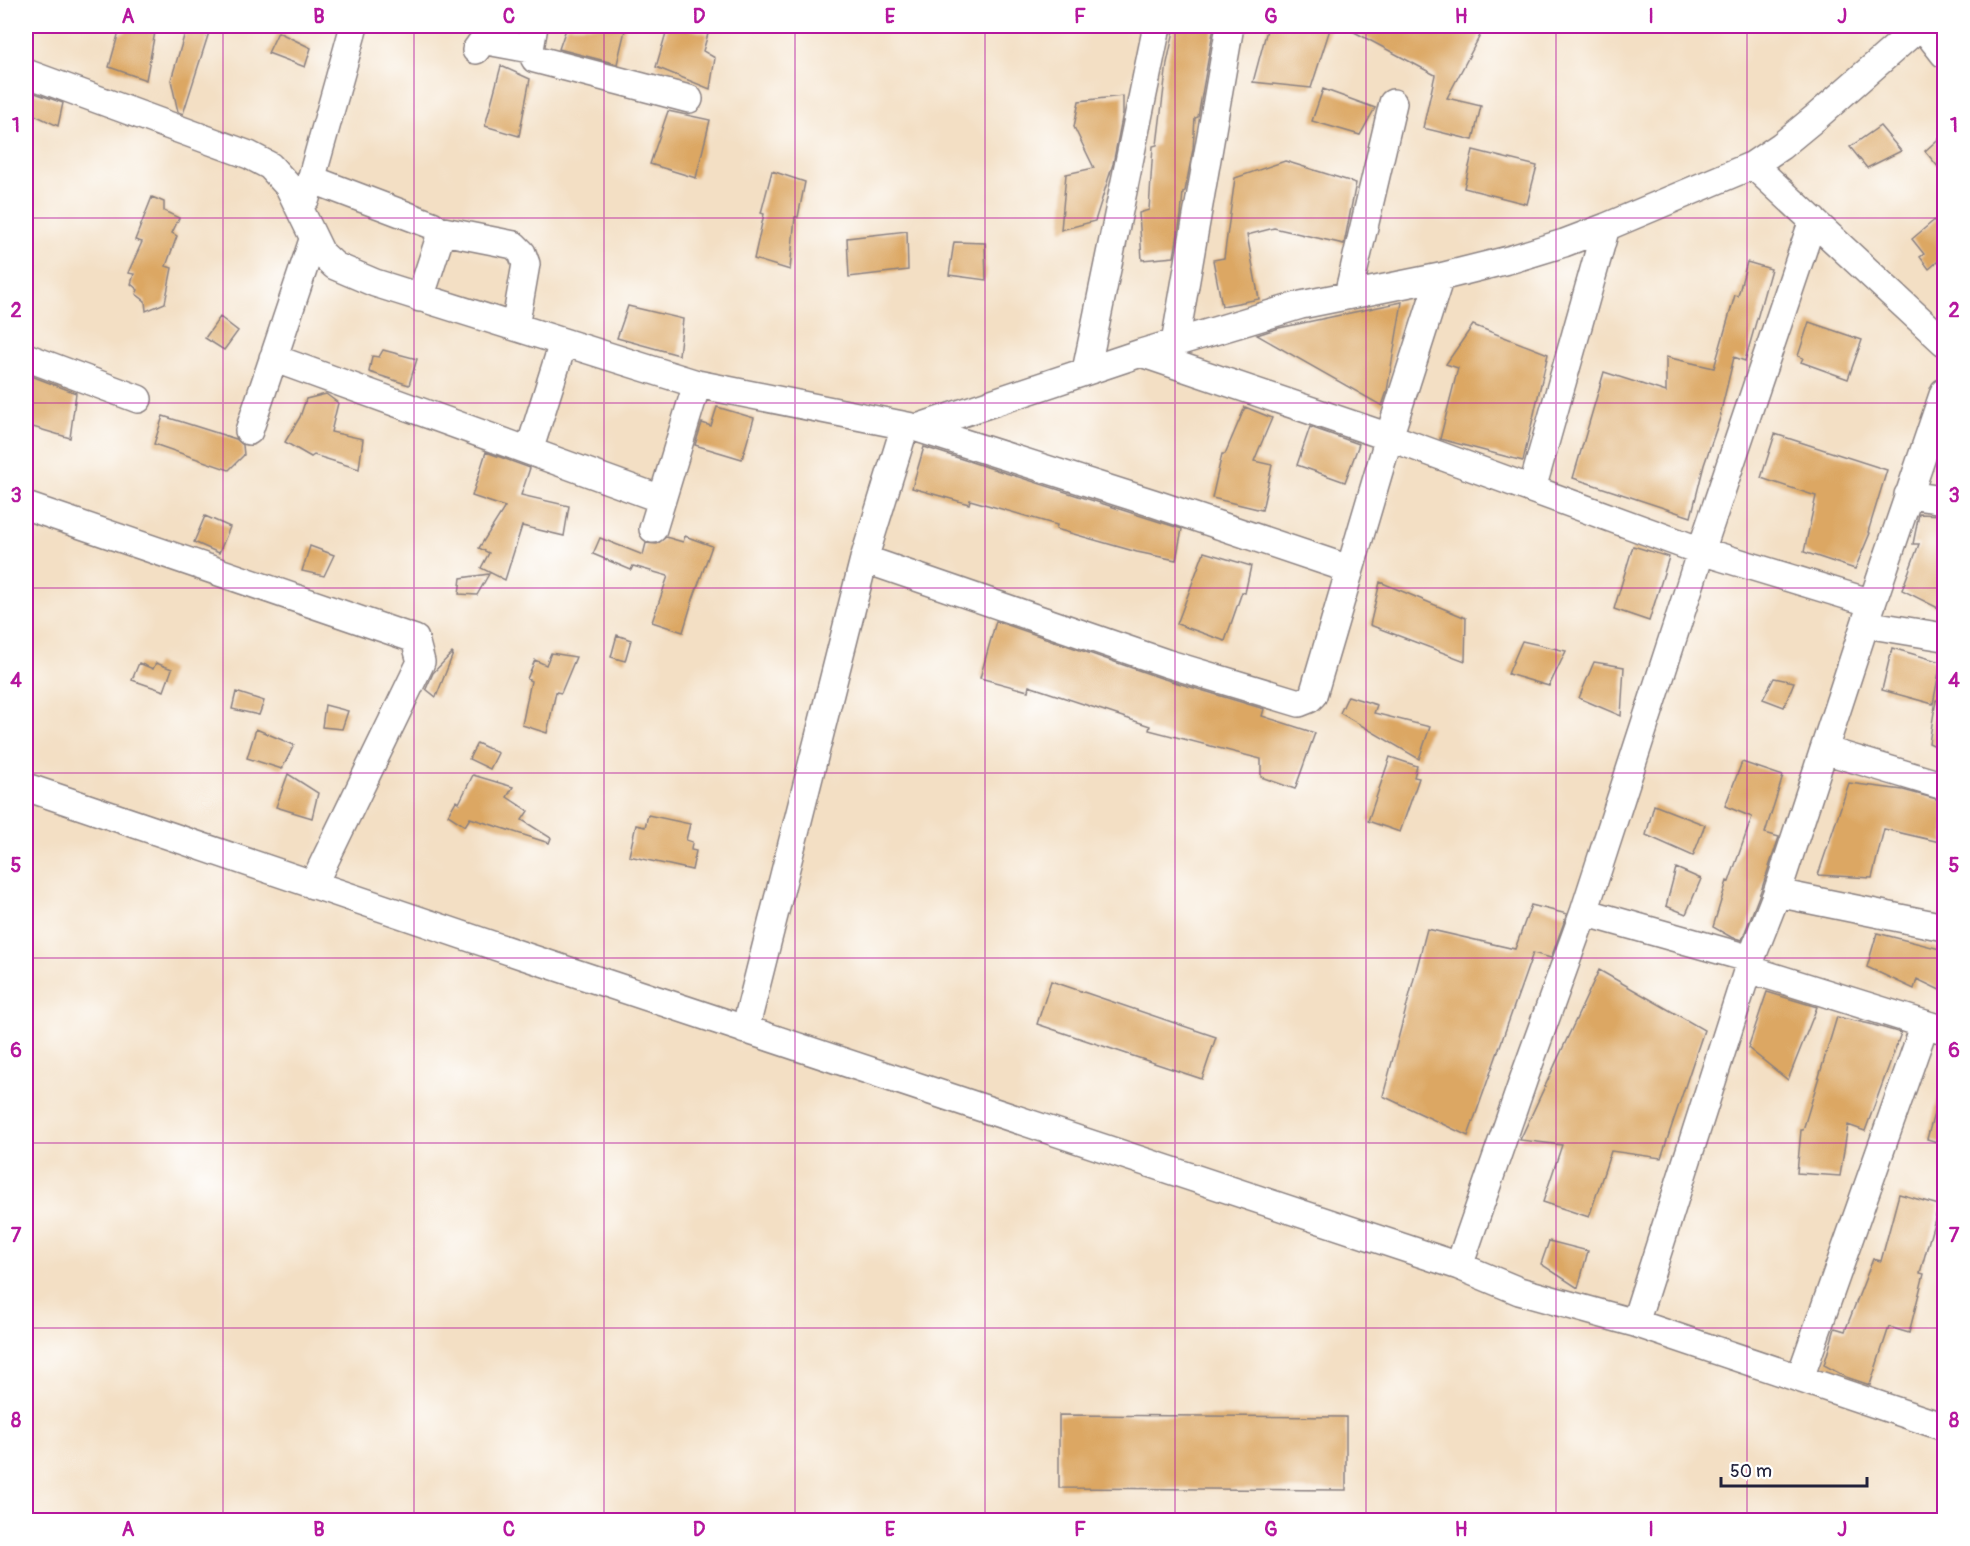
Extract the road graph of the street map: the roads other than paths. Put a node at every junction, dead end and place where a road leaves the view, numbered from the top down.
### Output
1 (354, 26) edge
2 (1157, 26) edge
3 (1230, 26) edge
4 (1921, 26) edge
5 (532, 37) edge
6 (476, 50) dead end
7 (1944, 54) edge
8 (26, 73) edge
9 (689, 99) dead end
10 (1393, 103) dead end
11 (1753, 165) junction
12 (311, 179) junction
13 (302, 213) junction
14 (1813, 220) junction
15 (1606, 227) junction
16 (438, 230) junction
17 (313, 240) junction
18 (1440, 277) junction
19 (1348, 295) junction
20 (420, 298) junction
21 (515, 327) junction
22 (1944, 342) edge
23 (1175, 343) junction
24 (562, 344) junction
25 (1141, 353) junction
26 (26, 357) edge
27 (273, 358) junction
28 (1086, 371) junction
29 (697, 384) junction
30 (1944, 392) edge
31 (138, 399) dead end
32 (911, 427) junction
33 (249, 430) dead end
34 (1389, 437) junction
35 (529, 451) junction
36 (1532, 489) junction
37 (1908, 495) junction
38 (661, 499) junction
39 (1944, 500) edge
40 (26, 506) edge
41 (653, 529) dead end
42 (1701, 551) junction
43 (864, 559) junction
44 (1349, 569) junction
45 (1868, 613) junction
46 (1944, 637) edge
47 (1824, 750) junction
48 (1944, 786) edge
49 (26, 787) edge
50 (313, 885) junction
51 (1777, 893) junction
52 (1584, 912) junction
53 (1944, 927) edge
54 (1750, 964) junction
55 (1935, 1027) edge
56 (745, 1030) junction
57 (1459, 1266) junction
58 (1635, 1323) junction
59 (1800, 1378) junction
60 (1944, 1427) edge

1 - 12 street
2 - 28 street
3 - 23 street
4 - 7 street
4 - 11 street
5 - 6 street
5 - 9 street
8 - 13 street
10 - 19 street
11 - 14 street
11 - 15 street
12 - 13 street
12 - 16 street
13 - 17 street
14 - 22 street
14 - 42 street
15 - 18 street
15 - 36 street
16 - 20 street
16 - 21 street
17 - 20 street
17 - 27 street
18 - 19 street
18 - 34 street
19 - 23 street
20 - 21 street
21 - 24 street
23 - 25 street
24 - 29 street
24 - 35 street
25 - 28 street
25 - 34 street
26 - 31 street
27 - 33 street
27 - 35 street
28 - 32 street
29 - 32 street
29 - 38 street
30 - 37 street
32 - 43 street
32 - 44 street
34 - 36 street
34 - 44 street
35 - 38 street
36 - 42 street
37 - 39 street
37 - 45 street
38 - 41 street
40 - 50 street
42 - 45 street
42 - 52 street
43 - 44 street
43 - 56 street
45 - 46 street
45 - 47 street
47 - 48 street
47 - 51 street
49 - 50 street
50 - 56 street
51 - 53 street
51 - 54 street
52 - 54 street
52 - 57 street
54 - 55 street
54 - 58 street
55 - 59 street
56 - 57 street
57 - 58 street
58 - 59 street
59 - 60 street

